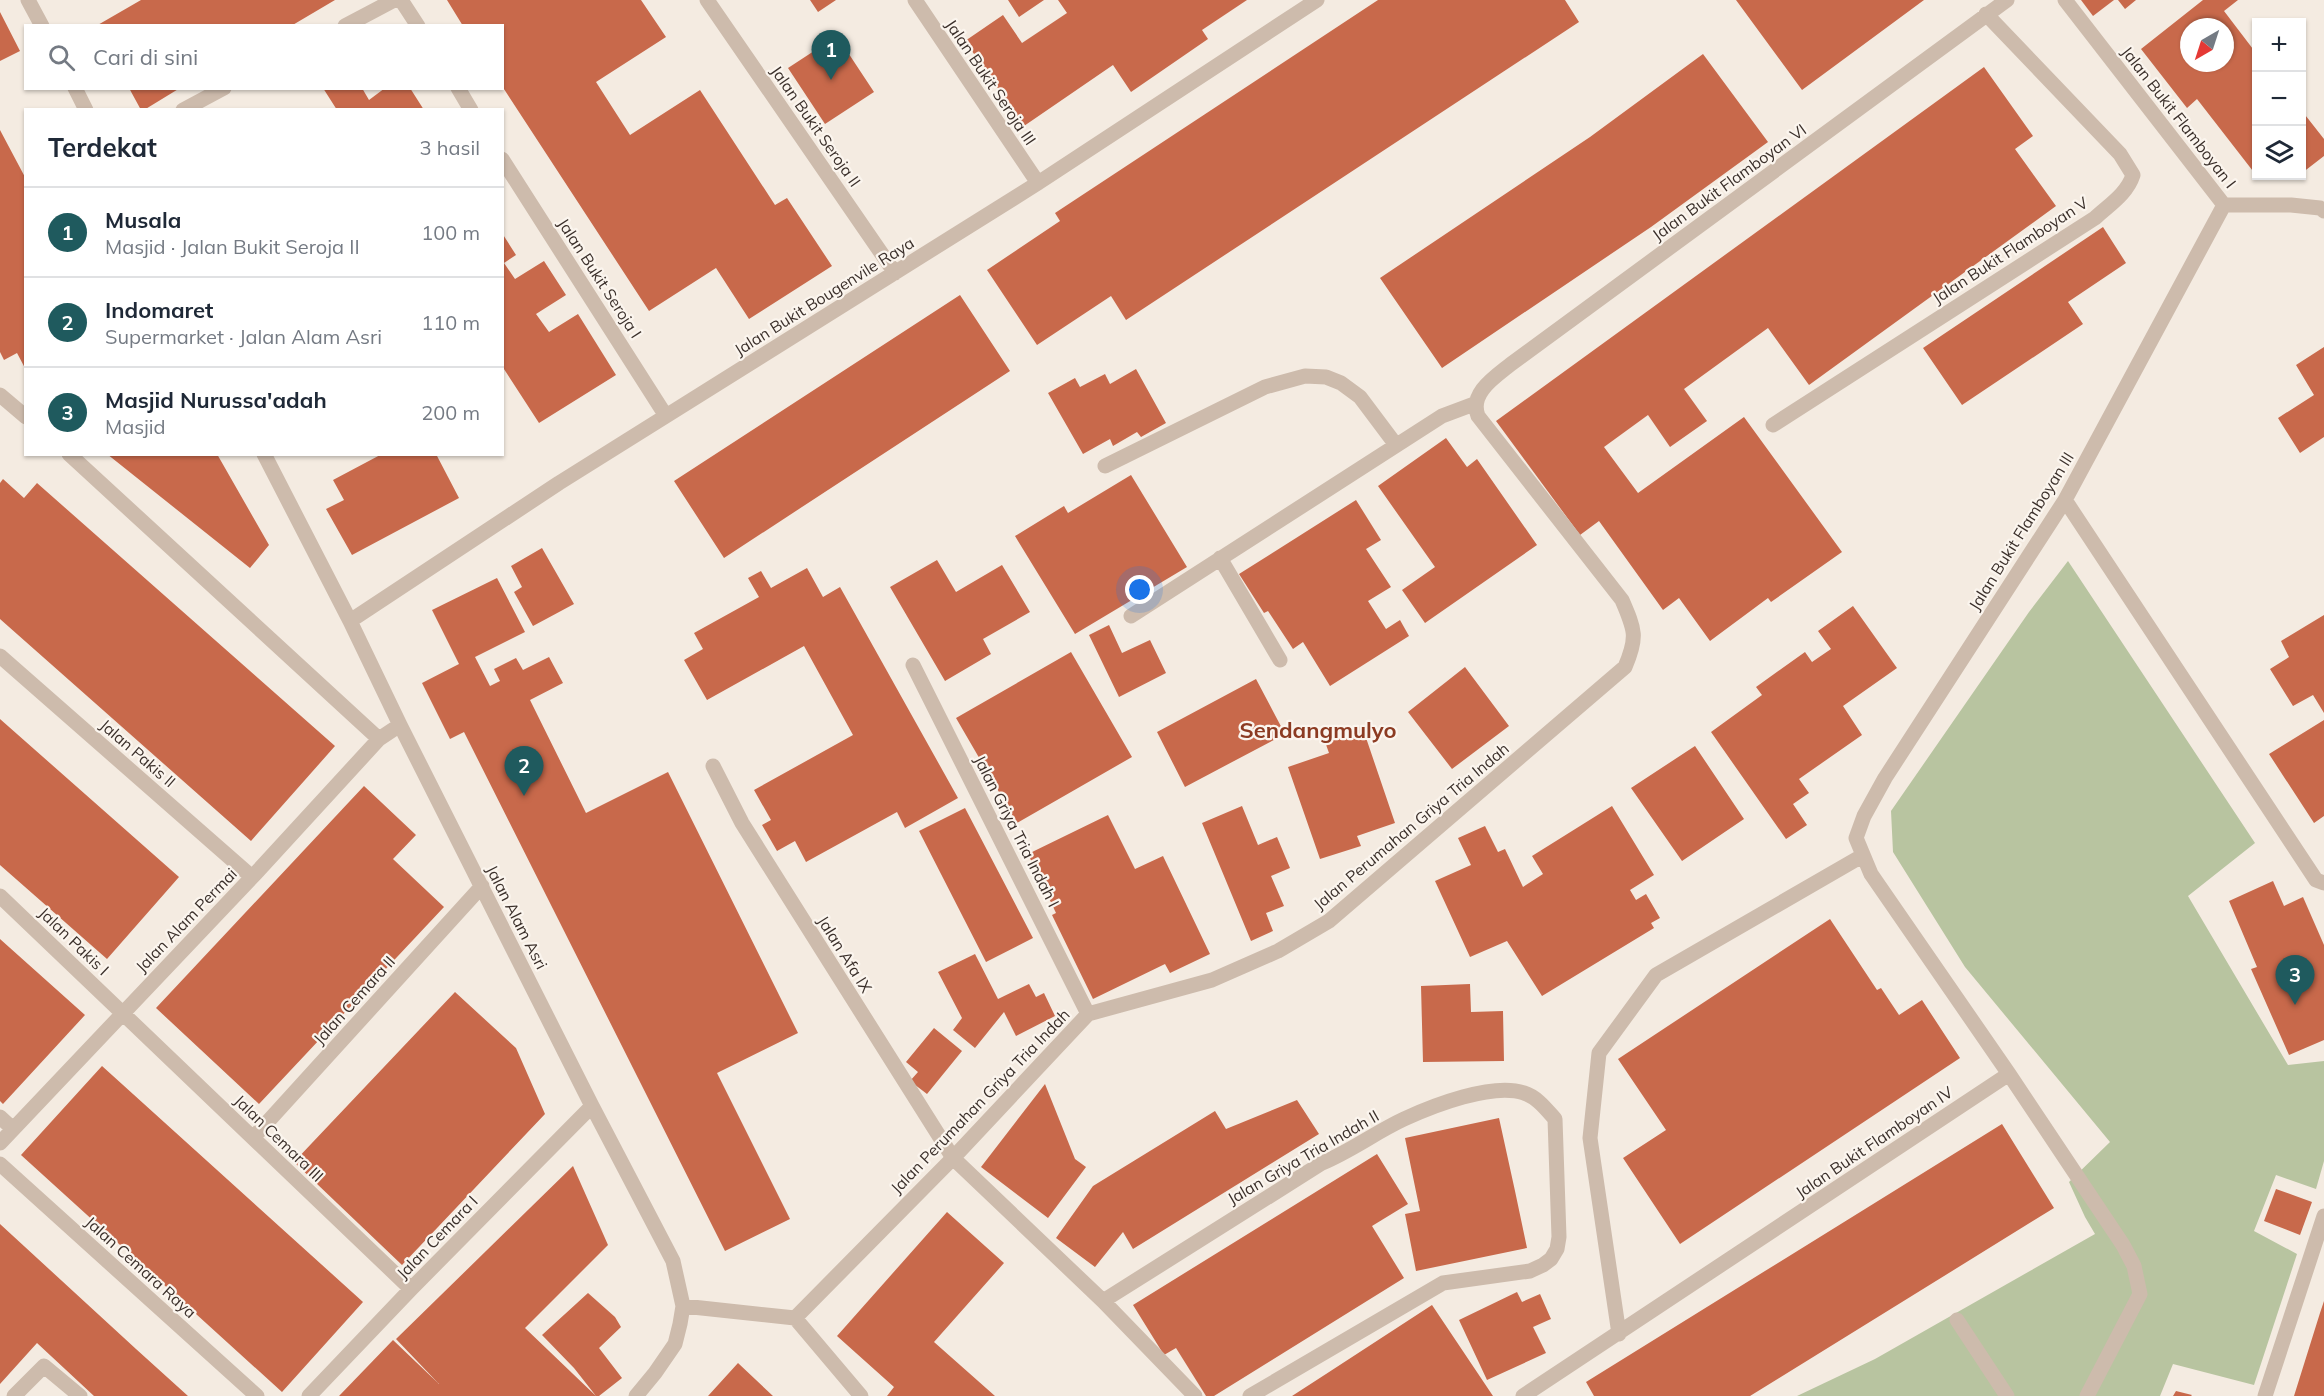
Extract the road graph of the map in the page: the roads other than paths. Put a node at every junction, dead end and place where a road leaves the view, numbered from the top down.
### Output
1 (28, 0) edge
2 (394, 0) edge
3 (401, 0) edge
4 (707, 0) edge
5 (1317, 0) edge
6 (2007, 0) edge
7 (2065, 0) edge
8 (920, 2) edge
9 (1298, 5) edge
10 (1986, 14) junction
11 (41, 24) edge
12 (349, 24) edge
13 (417, 24) edge
14 (76, 90) edge
15 (220, 90) edge
16 (459, 90) edge
17 (85, 108) edge
18 (187, 108) edge
19 (470, 108) edge
20 (504, 162) edge
21 (1038, 183) junction
22 (2224, 205) junction
23 (2324, 211) edge
24 (895, 273) junction
25 (0, 394) edge
26 (1476, 401) junction
27 (24, 415) edge
28 (666, 416) junction
29 (1773, 425) dead end
30 (1396, 445) junction
31 (71, 456) edge
32 (265, 456) edge
33 (1105, 466) dead end
34 (2065, 500) junction
35 (1220, 558) junction
36 (1131, 616) dead end
37 (350, 621) junction
38 (0, 656) edge
39 (1280, 660) dead end
40 (913, 665) dead end
41 (400, 725) junction
42 (379, 739) junction
43 (713, 766) dead end
44 (1862, 856) junction
45 (252, 877) junction
46 (2320, 882) edge
47 (482, 886) junction
48 (0, 896) edge
49 (122, 1013) junction
50 (1088, 1014) junction
51 (2009, 1074) junction
52 (592, 1106) junction
53 (0, 1116) edge
54 (13, 1129) junction
55 (253, 1138) junction
56 (0, 1143) edge
57 (952, 1158) junction
58 (0, 1164) edge
59 (2324, 1216) edge
60 (411, 1289) junction
61 (1103, 1301) junction
62 (683, 1306) junction
63 (795, 1318) junction
64 (1957, 1320) dead end
65 (1618, 1334) junction
66 (14, 1396) edge
67 (80, 1396) edge
68 (257, 1396) edge
69 (309, 1396) edge
70 (636, 1396) edge
71 (861, 1396) edge
72 (1195, 1396) edge
73 (1250, 1396) edge
74 (1523, 1396) edge
75 (2007, 1396) edge
76 (2087, 1396) edge
77 (2265, 1396) edge

1 - 11 street
2 - 12 street
3 - 13 street
4 - 24 street, Jalan Bukit Seroja II
5 - 9 street, Jalan Bukit Bougenvile Raya
6 - 10 street, Jalan Bukit Flamboyan VI
7 - 22 street, Jalan Bukit Flamboyan I
8 - 21 street, Jalan Bukit Seroja III
9 - 21 street, Jalan Bukit Bougenvile Raya
10 - 26 street, Jalan Bukit Flamboyan VI
10 - 29 street, Jalan Bukit Flamboyan V
14 - 17 street
15 - 18 street
16 - 19 street
20 - 28 street, Jalan Bukit Seroja I
21 - 24 street, Jalan Bukit Bougenvile Raya
22 - 23 street, Jalan Bukit Flamboyan I
22 - 34 street, Jalan Bukit Flamboyan III
24 - 28 street, Jalan Bukit Bougenvile Raya
25 - 27 street
26 - 30 street
26 - 50 street, Jalan Perumahan Griya Tria Indah
28 - 37 street, Jalan Bukit Bougenvile Raya
30 - 33 street
30 - 35 street
31 - 42 street
32 - 37 street, Jalan Alam Asri
34 - 44 street, Jalan Bukit Flamboyan III
34 - 46 street
35 - 36 street
35 - 39 street
37 - 41 street, Jalan Alam Asri
38 - 45 street, Jalan Pakis II
40 - 50 street, Jalan Griya Tria Indah I
41 - 42 street, Jalan Alam Permai
41 - 47 street, Jalan Alam Asri
42 - 45 street, Jalan Alam Permai
43 - 57 street, Jalan Afa IX
44 - 51 street
44 - 65 street
45 - 49 street, Jalan Alam Permai
47 - 52 street, Jalan Alam Asri
47 - 55 street, Jalan Cemara II
48 - 49 street, Jalan Pakis I
49 - 54 street, Jalan Alam Permai
49 - 55 street, Jalan Cemara III
50 - 57 street, Jalan Perumahan Griya Tria Indah
51 - 65 street, Jalan Bukit Flamboyan IV
51 - 76 street
52 - 60 street, Jalan Cemara I
52 - 62 street, Jalan Alam Asri
53 - 54 street
54 - 56 street, Jalan Alam Permai
55 - 60 street, Jalan Cemara III
57 - 61 street, Jalan Afa IX
57 - 63 street, Jalan Perumahan Griya Tria Indah
58 - 68 street, Jalan Cemara Raya
59 - 77 street
60 - 69 street, Jalan Cemara I
61 - 72 street, Jalan Afa IX
61 - 73 street, Jalan Griya Tria Indah II
62 - 63 street
62 - 70 street, Jalan Alam Asri
63 - 71 street
64 - 75 street
65 - 74 street, Jalan Bukit Flamboyan IV
66 - 67 street

